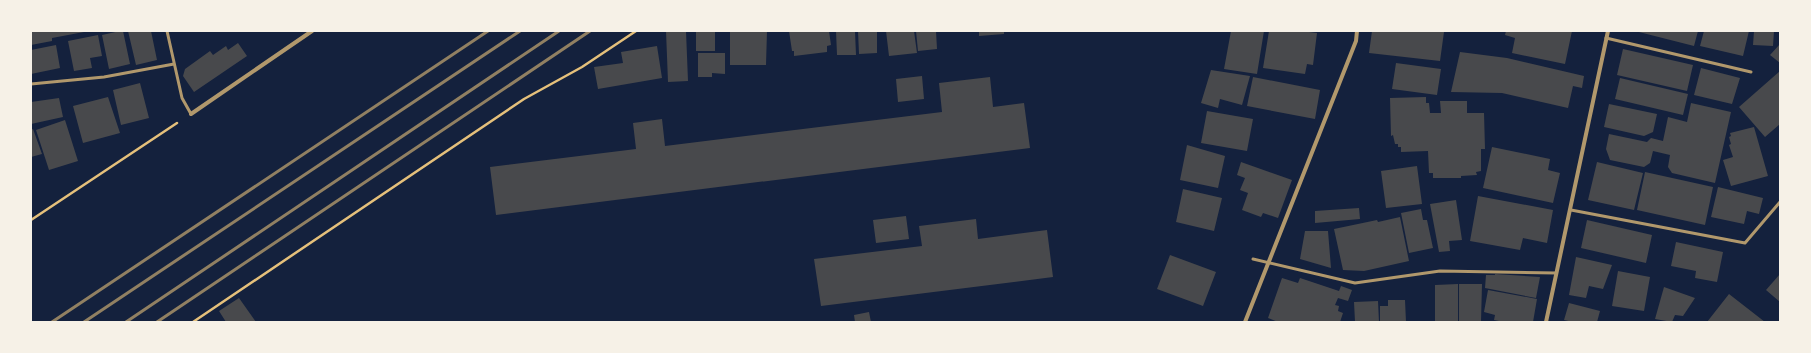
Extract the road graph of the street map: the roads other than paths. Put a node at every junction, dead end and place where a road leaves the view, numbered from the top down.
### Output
1 (167, 31) edge
2 (312, 31) edge
3 (1357, 31) edge
4 (1608, 31) edge
5 (1606, 38) junction
6 (174, 64) junction
7 (1751, 72) dead end
8 (31, 84) edge
9 (191, 114) joint
10 (1780, 202) edge
11 (1571, 210) junction
12 (1253, 259) dead end
13 (1269, 264) junction
14 (1556, 274) junction
15 (1245, 322) edge
16 (1546, 322) edge

1 - 6 lane
2 - 9 street
3 - 13 street
4 - 5 street
5 - 7 lane
5 - 11 street
6 - 8 lane
6 - 9 lane
10 - 11 lane
11 - 14 street
12 - 13 lane
13 - 14 lane
13 - 15 street
14 - 16 street

